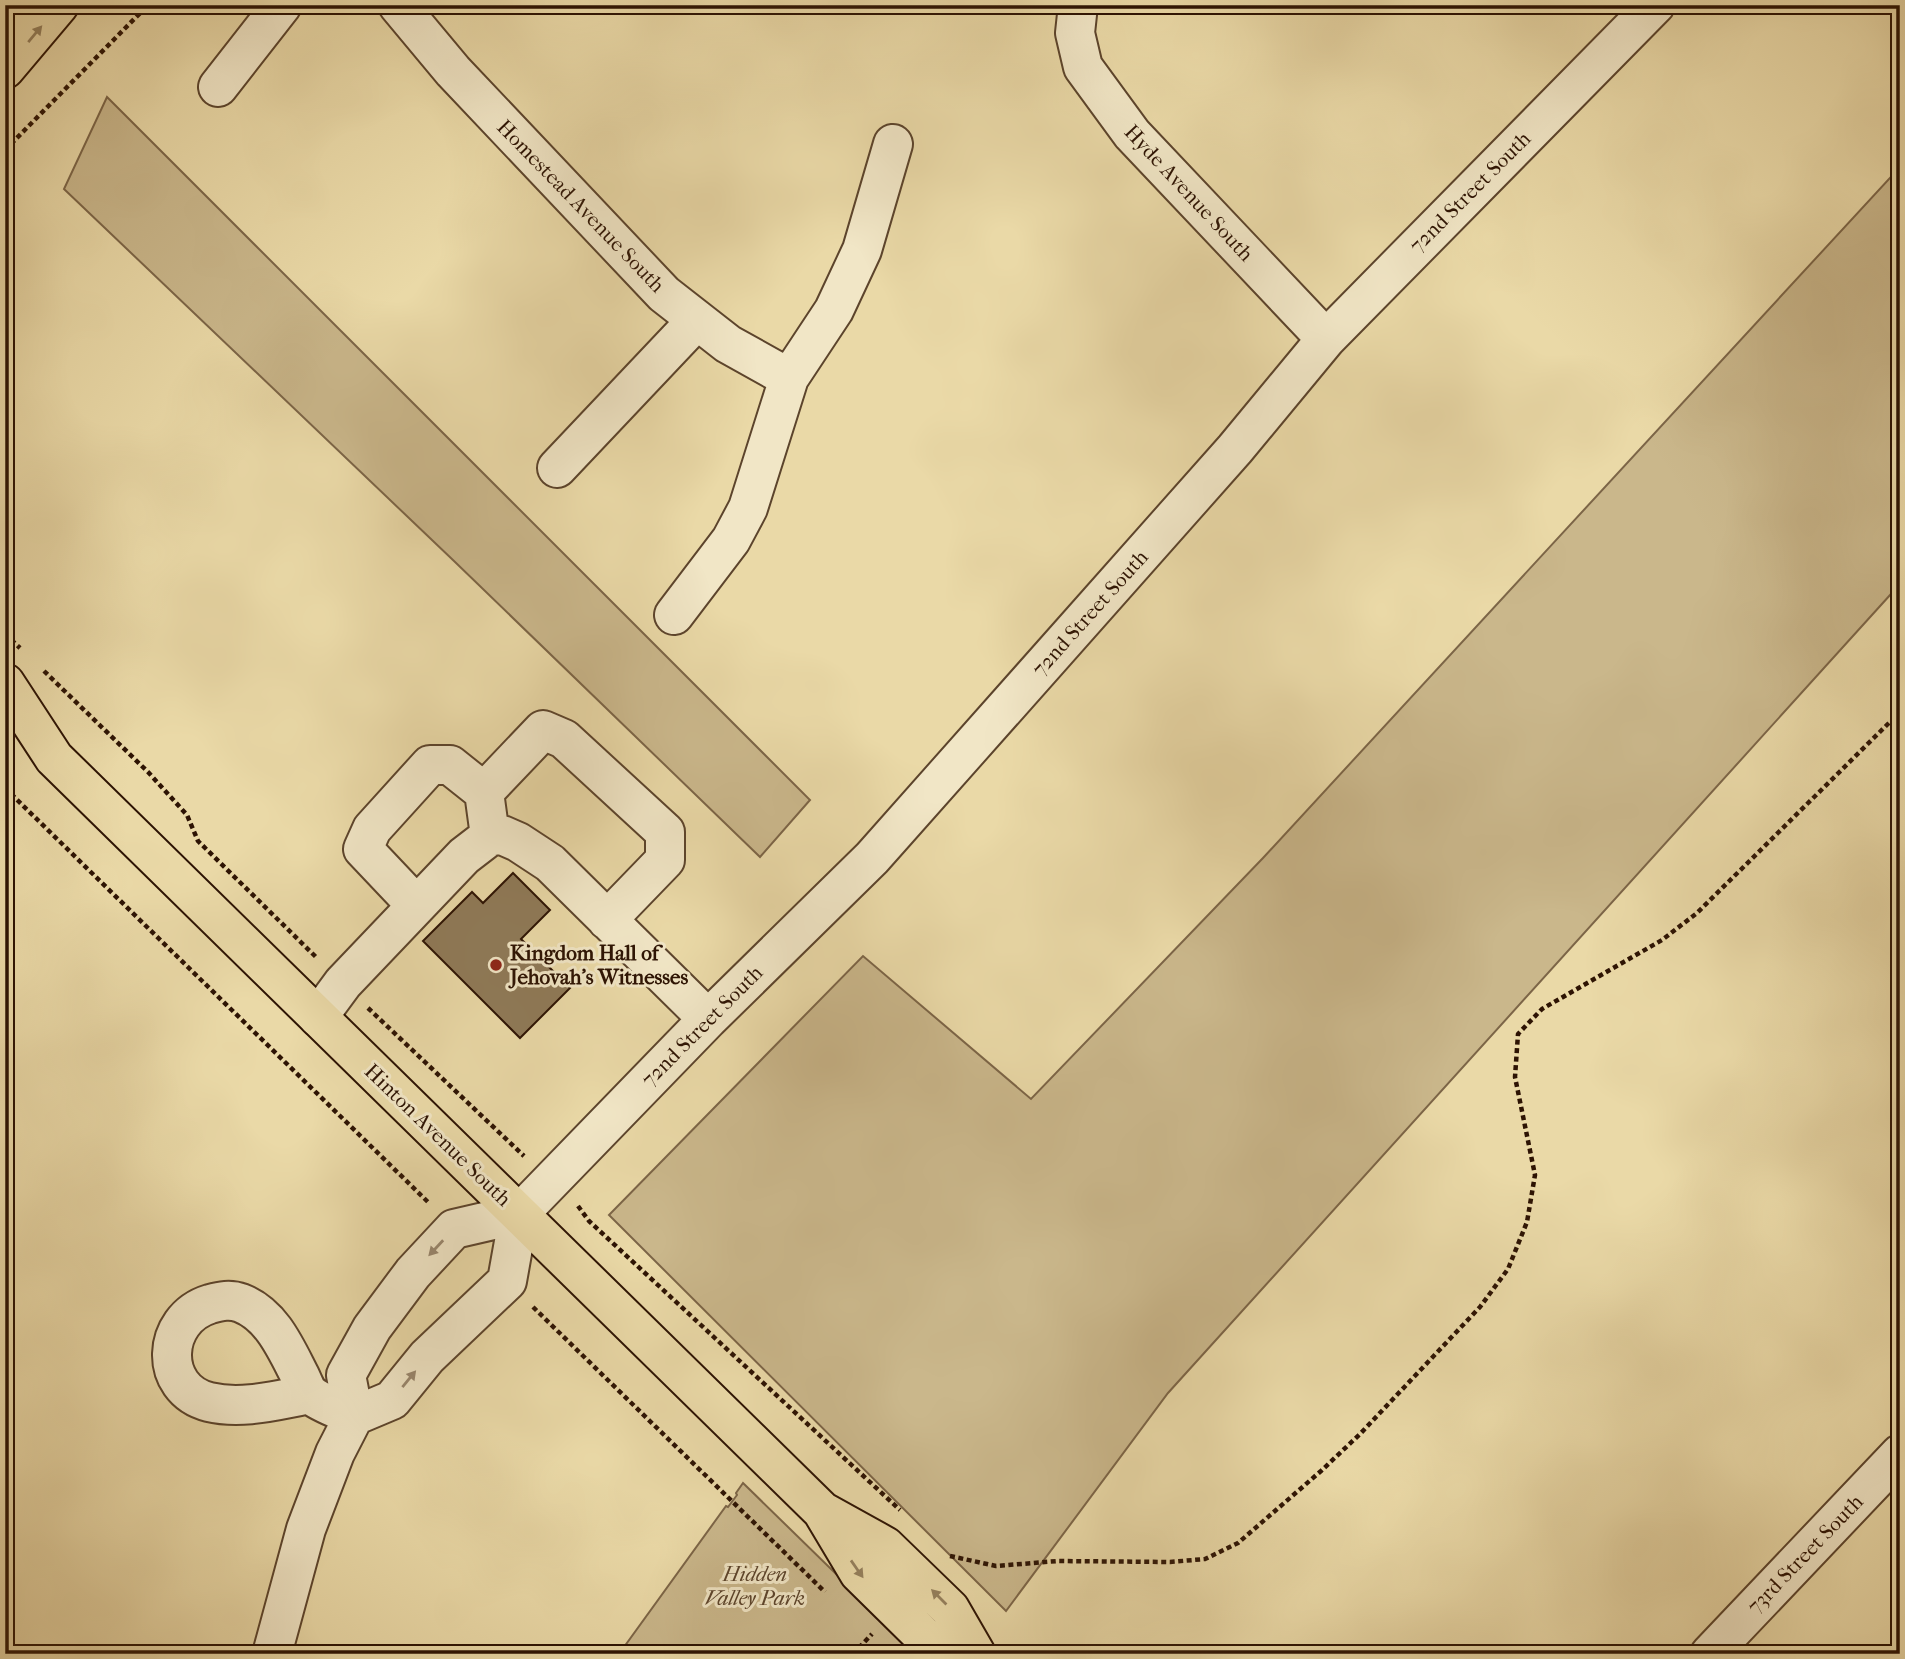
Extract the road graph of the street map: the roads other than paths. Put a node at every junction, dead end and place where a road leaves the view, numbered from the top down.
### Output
1 (19, 5) edge
2 (59, 5) edge
3 (282, 5) edge
4 (398, 5) edge
5 (1655, 5) edge
6 (5, 15) edge
7 (1077, 19) edge
8 (5, 69) edge
9 (218, 87) dead end
10 (893, 144) dead end
11 (697, 320) junction
12 (1326, 339) junction
13 (789, 378) junction
14 (557, 468) dead end
15 (674, 615) dead end
16 (15, 668) edge
17 (5, 727) edge
18 (54, 758) junction
19 (484, 792) junction
20 (490, 836) junction
21 (416, 905) junction
22 (607, 920) junction
23 (318, 1017) junction
24 (708, 1018) junction
25 (519, 1214) junction
26 (310, 1394) dead end
27 (354, 1416) junction
28 (1900, 1454) edge
29 (822, 1511) junction
30 (272, 1654) edge
31 (954, 1654) edge
32 (976, 1654) edge
33 (1710, 1654) edge

1 - 6 main road
8 -> 2 main road
3 - 9 street
4 - 11 street, Homestead Avenue South
5 - 12 street, 72nd Street South
7 - 12 street, Hyde Avenue South
10 - 13 street
11 - 13 street, Homestead Avenue South
11 - 14 street
12 - 24 street, 72nd Street South
13 - 15 street
16 - 18 main road, Hinton Avenue South
17 - 18 main road, Hinton Avenue South
18 - 23 main road, Hinton Avenue South
19 - 20 street
19 - 21 street
19 - 22 street
20 - 21 street
20 - 22 street
21 - 23 street
22 - 24 street
23 - 25 main road, Hinton Avenue South
24 - 25 street, 72nd Street South
27 -> 25 street
25 -> 27 street
25 - 29 main road, Hinton Avenue South
26 - 27 street
27 - 30 street
28 - 33 street, 73rd Street South
29 -> 31 main road, Hinton Avenue South
32 -> 29 main road, Hinton Avenue South

